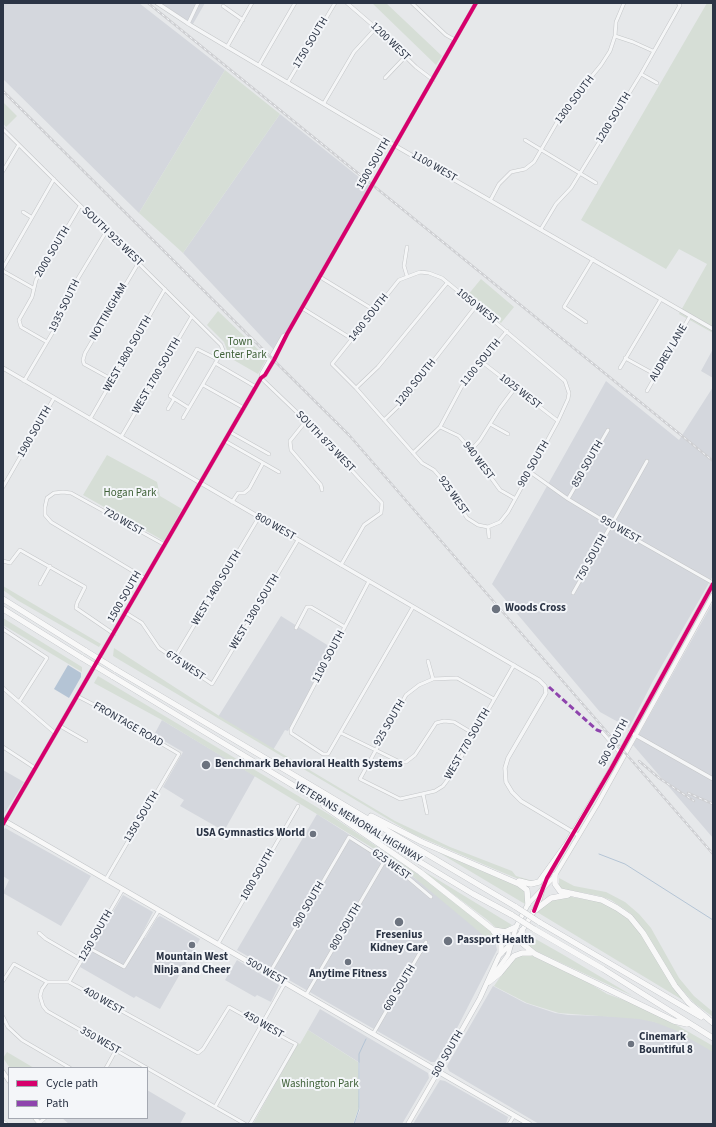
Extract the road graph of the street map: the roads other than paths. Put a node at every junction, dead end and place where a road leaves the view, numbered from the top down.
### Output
1 (157, 3) edge
2 (198, 3) edge
3 (252, 3) edge
4 (295, 3) edge
5 (335, 3) edge
6 (347, 3) edge
7 (412, 3) edge
8 (476, 3) edge
9 (624, 3) edge
10 (678, 3) edge
11 (223, 6) dead end
12 (243, 20) junction
13 (188, 24) junction
14 (376, 28) junction
15 (615, 36) junction
16 (456, 40) junction
17 (227, 47) junction
18 (652, 51) junction
19 (405, 57) junction
20 (258, 65) junction
21 (641, 74) junction
22 (384, 78) dead end
23 (433, 80) junction
24 (288, 82) junction
25 (657, 83) dead end
26 (324, 104) junction
27 (3, 129) edge
28 (525, 140) dead end
29 (395, 145) junction
30 (18, 146) junction
31 (541, 150) junction
32 (3, 171) edge
33 (580, 174) junction
34 (54, 179) junction
35 (596, 183) dead end
36 (491, 199) junction
37 (80, 206) junction
38 (23, 212) dead end
39 (31, 217) junction
40 (541, 229) junction
41 (106, 232) junction
42 (406, 247) dead end
43 (593, 259) junction
44 (139, 262) junction
45 (3, 268) edge
46 (3, 271) edge
47 (408, 275) junction
48 (320, 276) junction
49 (447, 283) junction
50 (33, 288) junction
51 (165, 289) junction
52 (661, 299) junction
53 (476, 306) junction
54 (302, 308) junction
55 (374, 310) junction
56 (192, 316) junction
57 (690, 316) junction
58 (586, 322) dead end
59 (713, 329) edge
60 (506, 331) junction
61 (352, 339) junction
62 (47, 342) junction
63 (625, 358) junction
64 (217, 359) junction
65 (482, 362) junction
66 (215, 363) junction
67 (3, 368) edge
68 (620, 368) dead end
69 (656, 375) junction
70 (261, 378) junction
71 (24, 380) junction
72 (113, 380) junction
73 (203, 385) junction
74 (256, 387) junction
75 (356, 388) junction
76 (515, 388) junction
77 (647, 390) dead end
78 (568, 393) joint
79 (54, 398) junction
80 (174, 399) junction
81 (168, 408) dead end
82 (189, 408) junction
83 (244, 408) junction
84 (183, 418) dead end
85 (90, 419) junction
86 (384, 420) junction
87 (558, 420) junction
88 (306, 421) junction
89 (490, 424) junction
90 (440, 427) junction
91 (608, 430) dead end
92 (230, 432) junction
93 (508, 434) dead end
94 (121, 437) junction
95 (225, 441) junction
96 (471, 450) junction
97 (412, 452) junction
98 (269, 454) dead end
99 (647, 461) dead end
100 (264, 463) junction
101 (279, 472) dead end
102 (530, 472) junction
103 (201, 484) junction
104 (3, 487) edge
105 (322, 490) dead end
106 (514, 498) junction
107 (568, 499) junction
108 (232, 502) junction
109 (259, 518) junction
110 (610, 525) junction
111 (488, 527) junction
112 (489, 537) dead end
113 (298, 540) junction
114 (165, 546) junction
115 (3, 561) edge
116 (341, 565) junction
117 (50, 566) junction
118 (146, 579) junction
119 (369, 581) junction
120 (713, 583) edge
121 (40, 584) dead end
122 (573, 593) dead end
123 (713, 595) edge
124 (3, 599) edge
125 (413, 607) junction
126 (3, 609) edge
127 (126, 613) junction
128 (345, 627) junction
129 (296, 628) dead end
130 (3, 629) edge
131 (114, 634) junction
132 (174, 659) junction
133 (428, 662) dead end
134 (514, 665) junction
135 (433, 680) junction
136 (212, 684) joint
137 (3, 688) edge
138 (77, 696) junction
139 (494, 699) junction
140 (19, 702) junction
141 (60, 726) junction
142 (602, 732) dead end
143 (630, 732) junction
144 (55, 733) junction
145 (341, 733) junction
146 (474, 734) junction
147 (635, 735) junction
148 (86, 741) dead end
149 (3, 747) edge
150 (375, 750) junction
151 (620, 753) junction
152 (179, 754) joint
153 (618, 766) junction
154 (35, 768) junction
155 (360, 779) joint
156 (713, 779) edge
157 (305, 791) junction
158 (422, 794) junction
159 (331, 796) junction
160 (298, 806) dead end
161 (427, 813) dead end
162 (4, 822) edge
163 (573, 832) junction
164 (578, 836) junction
165 (349, 837) joint
166 (565, 846) junction
167 (385, 860) junction
168 (555, 875) junction
169 (501, 876) junction
170 (106, 879) junction
171 (123, 889) junction
172 (542, 890) junction
173 (580, 895) junction
174 (431, 897) dead end
175 (528, 904) junction
176 (159, 910) junction
177 (534, 910) junction
178 (516, 927) junction
179 (492, 929) junction
180 (522, 930) junction
181 (39, 932) dead end
182 (426, 942) dead end
183 (512, 942) junction
184 (218, 944) junction
185 (89, 948) junction
186 (501, 953) junction
187 (535, 954) junction
188 (82, 960) junction
189 (5, 972) edge
190 (269, 974) junction
191 (3, 981) edge
192 (47, 982) junction
193 (69, 982) junction
194 (285, 983) junction
195 (488, 983) junction
196 (306, 995) junction
197 (229, 1007) joint
198 (3, 1017) edge
199 (713, 1023) edge
200 (262, 1024) junction
201 (693, 1025) junction
202 (373, 1034) junction
203 (713, 1038) edge
204 (116, 1050) junction
205 (68, 1067) edge
206 (107, 1067) edge
207 (146, 1067) edge
208 (148, 1068) edge
209 (438, 1072) junction
210 (215, 1107) junction
211 (514, 1116) junction
212 (3, 1122) edge
213 (6, 1124) edge
214 (245, 1124) edge
215 (250, 1124) edge
216 (408, 1124) edge
217 (510, 1124) edge
218 (529, 1124) edge

1 - 13 street, 1100 WEST
2 - 13 street
3 - 12 street
4 - 20 street
5 - 24 street, 1750 SOUTH
6 - 14 street, 1200 WEST
7 - 16 street
8 - 16 street, 1500 SOUTH
9 - 15 street, 1300 SOUTH
10 - 18 street, 1200 SOUTH
11 - 12 street
12 - 17 street
13 - 17 street, 1100 WEST
14 - 19 street, 1200 WEST
14 - 26 street
15 - 18 street
15 - 31 street, 1300 SOUTH
16 - 23 street, 1500 SOUTH
17 - 20 street, 1100 WEST
18 - 21 street, 1200 SOUTH
19 - 22 street
19 - 23 street, 1200 WEST
20 - 24 street, 1100 WEST
21 - 25 street
21 - 33 street, 1200 SOUTH
23 - 29 street, 1500 SOUTH
24 - 26 street, 1100 WEST
26 - 29 street, 1100 WEST
27 - 30 street, SOUTH 925 WEST
28 - 31 street
29 - 36 street, 1100 WEST
29 - 48 street, 1500 SOUTH
30 - 32 street
30 - 34 street, SOUTH 925 WEST
31 - 33 street
31 - 36 street, 1300 SOUTH
33 - 35 street
33 - 40 street, 1200 SOUTH
34 - 37 street, SOUTH 925 WEST
34 - 39 street
36 - 40 street, 1100 WEST
37 - 41 street, SOUTH 925 WEST
37 - 50 street, 2000 SOUTH
38 - 39 street
39 - 45 street
40 - 43 street, 1100 WEST
41 - 44 street, SOUTH 925 WEST
41 - 62 street, 1935 SOUTH
42 - 47 street
43 - 52 street, 1100 WEST
43 - 58 street
44 - 51 street, SOUTH 925 WEST
44 - 72 street, NOTTINGHAM
46 - 50 street
47 - 49 street, 1050 WEST
47 - 55 street, 1400 SOUTH
48 - 54 street, 1500 SOUTH
48 - 55 street
49 - 53 street, 1050 WEST
49 - 75 street
50 - 62 street, 2000 SOUTH
51 - 56 street, SOUTH 925 WEST
51 - 72 street, WEST 1800 SOUTH
52 - 57 street, 1100 WEST
52 - 63 street
53 - 60 street, 1050 WEST
53 - 86 street, 1200 SOUTH
54 - 61 street
54 - 70 street, 1500 SOUTH
55 - 61 street, 1400 SOUTH
56 - 64 street, SOUTH 925 WEST
56 - 94 street, WEST 1700 SOUTH
57 - 59 street, 1100 WEST
57 - 69 street, AUDREV LANE
60 - 65 street, 1100 SOUTH
60 - 78 street, 1050 WEST
61 - 75 street, 1400 SOUTH
62 - 71 street, 1935 SOUTH
63 - 68 street
63 - 69 street
64 - 66 street
64 - 80 street
65 - 76 street, 1025 WEST
65 - 90 street, 1100 SOUTH
66 - 73 street
66 - 74 street
67 - 71 street, 800 WEST
69 - 77 street, AUDREV LANE
70 - 74 street, 1500 SOUTH
70 - 88 street, SOUTH 875 WEST
71 - 79 street, 800 WEST
72 - 85 street, WEST 1800 SOUTH
73 - 82 street
73 - 83 street
74 - 83 street, 1500 SOUTH
75 - 86 street
76 - 87 street, 1025 WEST
76 - 89 street
78 - 87 street, 900 SOUTH
79 - 85 street, 800 WEST
79 - 104 street, 1900 SOUTH
80 - 81 street
80 - 82 street
82 - 84 street
83 - 92 street, 1500 SOUTH
85 - 94 street, 800 WEST
86 - 97 street, 925 WEST
87 - 102 street, 900 SOUTH
88 - 105 street
88 - 116 street, SOUTH 875 WEST
89 - 93 street
89 - 96 street
90 - 96 street, 940 WEST
90 - 97 street, 1100 SOUTH
91 - 107 street, 850 SOUTH
92 - 95 street, 1500 SOUTH
92 - 98 street
94 - 103 street, 800 WEST
95 - 100 street
95 - 103 street, 1500 SOUTH
96 - 106 street, 940 WEST
97 - 111 street, 925 WEST
99 - 110 street, 750 SOUTH
100 - 101 street
100 - 108 street
102 - 106 street, 900 SOUTH
102 - 107 street, 950 WEST
103 - 108 street, 800 WEST
103 - 114 street, 1500 SOUTH
106 - 111 street, 900 SOUTH
107 - 110 street, 950 WEST
108 - 109 street, 800 WEST
109 - 113 street, 800 WEST
109 - 132 street, WEST 1400 SOUTH
110 - 120 street, 950 WEST
110 - 122 street, 750 SOUTH
111 - 112 street
113 - 116 street, 800 WEST
113 - 136 street, WEST 1300 SOUTH
114 - 118 street, 1500 SOUTH
114 - 118 street, 720 WEST
115 - 117 street
116 - 119 street, 800 WEST
117 - 121 street
117 - 131 street
118 - 127 street, 1500 SOUTH
119 - 125 street, 800 WEST
119 - 128 street, 1100 SOUTH
120 - 143 main road, 500 SOUTH
123 - 147 main road, 500 SOUTH
124 - 159 highway, VETERANS MEMORIAL HIGHWAY, bridge
125 - 134 street, 800 WEST
125 - 145 street
126 - 157 highway, VETERANS MEMORIAL HIGHWAY, bridge
127 - 131 street, 1500 SOUTH
127 - 132 street, 675 WEST
128 - 129 street
128 - 145 street, 1100 SOUTH
130 - 140 street
131 - 138 street, 1500 SOUTH
132 - 136 street, 675 WEST
133 - 135 street
134 - 139 street, WEST 770 SOUTH
134 - 163 street, 800 WEST
135 - 139 street, 925 SOUTH
135 - 150 street, 925 SOUTH
137 - 140 street
138 - 141 street, 1500 SOUTH
138 - 152 street, FRONTAGE ROAD
139 - 146 street, WEST 770 SOUTH
140 - 144 street
141 - 144 street, 1500 SOUTH
141 - 148 street
142 - 151 street
143 - 147 street
143 - 151 main road, 500 SOUTH
144 - 154 street, 1500 SOUTH
145 - 150 street
146 - 150 street
146 - 158 street, WEST 770 SOUTH
147 - 153 main road, 500 SOUTH
147 - 156 street
149 - 154 street
150 - 155 street, 925 SOUTH
151 - 153 main road
151 - 163 main road, 500 SOUTH
152 - 170 street, 1350 SOUTH
153 - 164 main road, 500 SOUTH
154 - 162 street, 1500 SOUTH
155 - 158 street, WEST 770 SOUTH
157 - 179 highway
157 - 201 highway, VETERANS MEMORIAL HIGHWAY, bridge
158 - 161 street
159 - 169 highway
159 - 199 highway, VETERANS MEMORIAL HIGHWAY, bridge
160 - 184 street, 1000 SOUTH
162 - 170 main road, 500 WEST
163 - 164 street
163 - 166 main road, 500 SOUTH
164 - 168 main road, 500 SOUTH
165 - 167 street, 625 WEST
165 - 190 street, 900 SOUTH
166 - 169 highway
166 - 172 main road, 500 SOUTH
167 - 174 street, 625 WEST
167 - 196 street, 800 SOUTH
168 - 172 main road, 500 SOUTH
168 - 173 highway
169 - 175 highway
170 - 171 main road, 500 WEST
171 - 176 main road, 500 WEST
171 - 185 street, 1250 SOUTH
172 - 175 main road, 500 SOUTH
172 - 177 main road, 500 SOUTH
173 - 177 highway
173 - 199 highway
175 - 178 main road, 500 SOUTH
176 - 184 main road, 500 WEST
176 - 185 street
177 - 180 main road, 500 SOUTH
178 - 179 highway
178 - 183 main road, 500 SOUTH
179 - 186 highway
180 - 183 main road, 500 SOUTH
180 - 187 highway
181 - 188 street
182 - 202 street, 600 SOUTH
183 - 186 main road, 500 SOUTH
183 - 195 main road, 500 SOUTH
184 - 190 main road, 500 WEST
185 - 188 street, 1250 SOUTH
186 - 195 main road, 500 SOUTH
187 - 195 highway
187 - 201 highway
188 - 193 street, 1250 SOUTH
189 - 191 street
189 - 192 street, 400 WEST
190 - 194 main road, 500 WEST
192 - 193 street, 400 WEST
192 - 204 street, 350 WEST
193 - 197 street, 400 WEST
194 - 196 main road, 500 WEST
194 - 200 street
195 - 209 main road, 500 SOUTH
196 - 202 main road, 500 WEST
197 - 200 street, 450 WEST
198 - 205 street
200 - 210 street
200 - 215 street, 450 WEST
201 - 203 highway, VETERANS MEMORIAL HIGHWAY
202 - 209 main road, 500 WEST
204 - 206 street
204 - 207 street, 350 WEST
208 - 210 street, 350 WEST
209 - 211 main road, 500 WEST
209 - 216 main road, 500 SOUTH
210 - 214 street, 350 WEST
211 - 217 street
211 - 218 main road, 500 WEST
212 - 213 street

